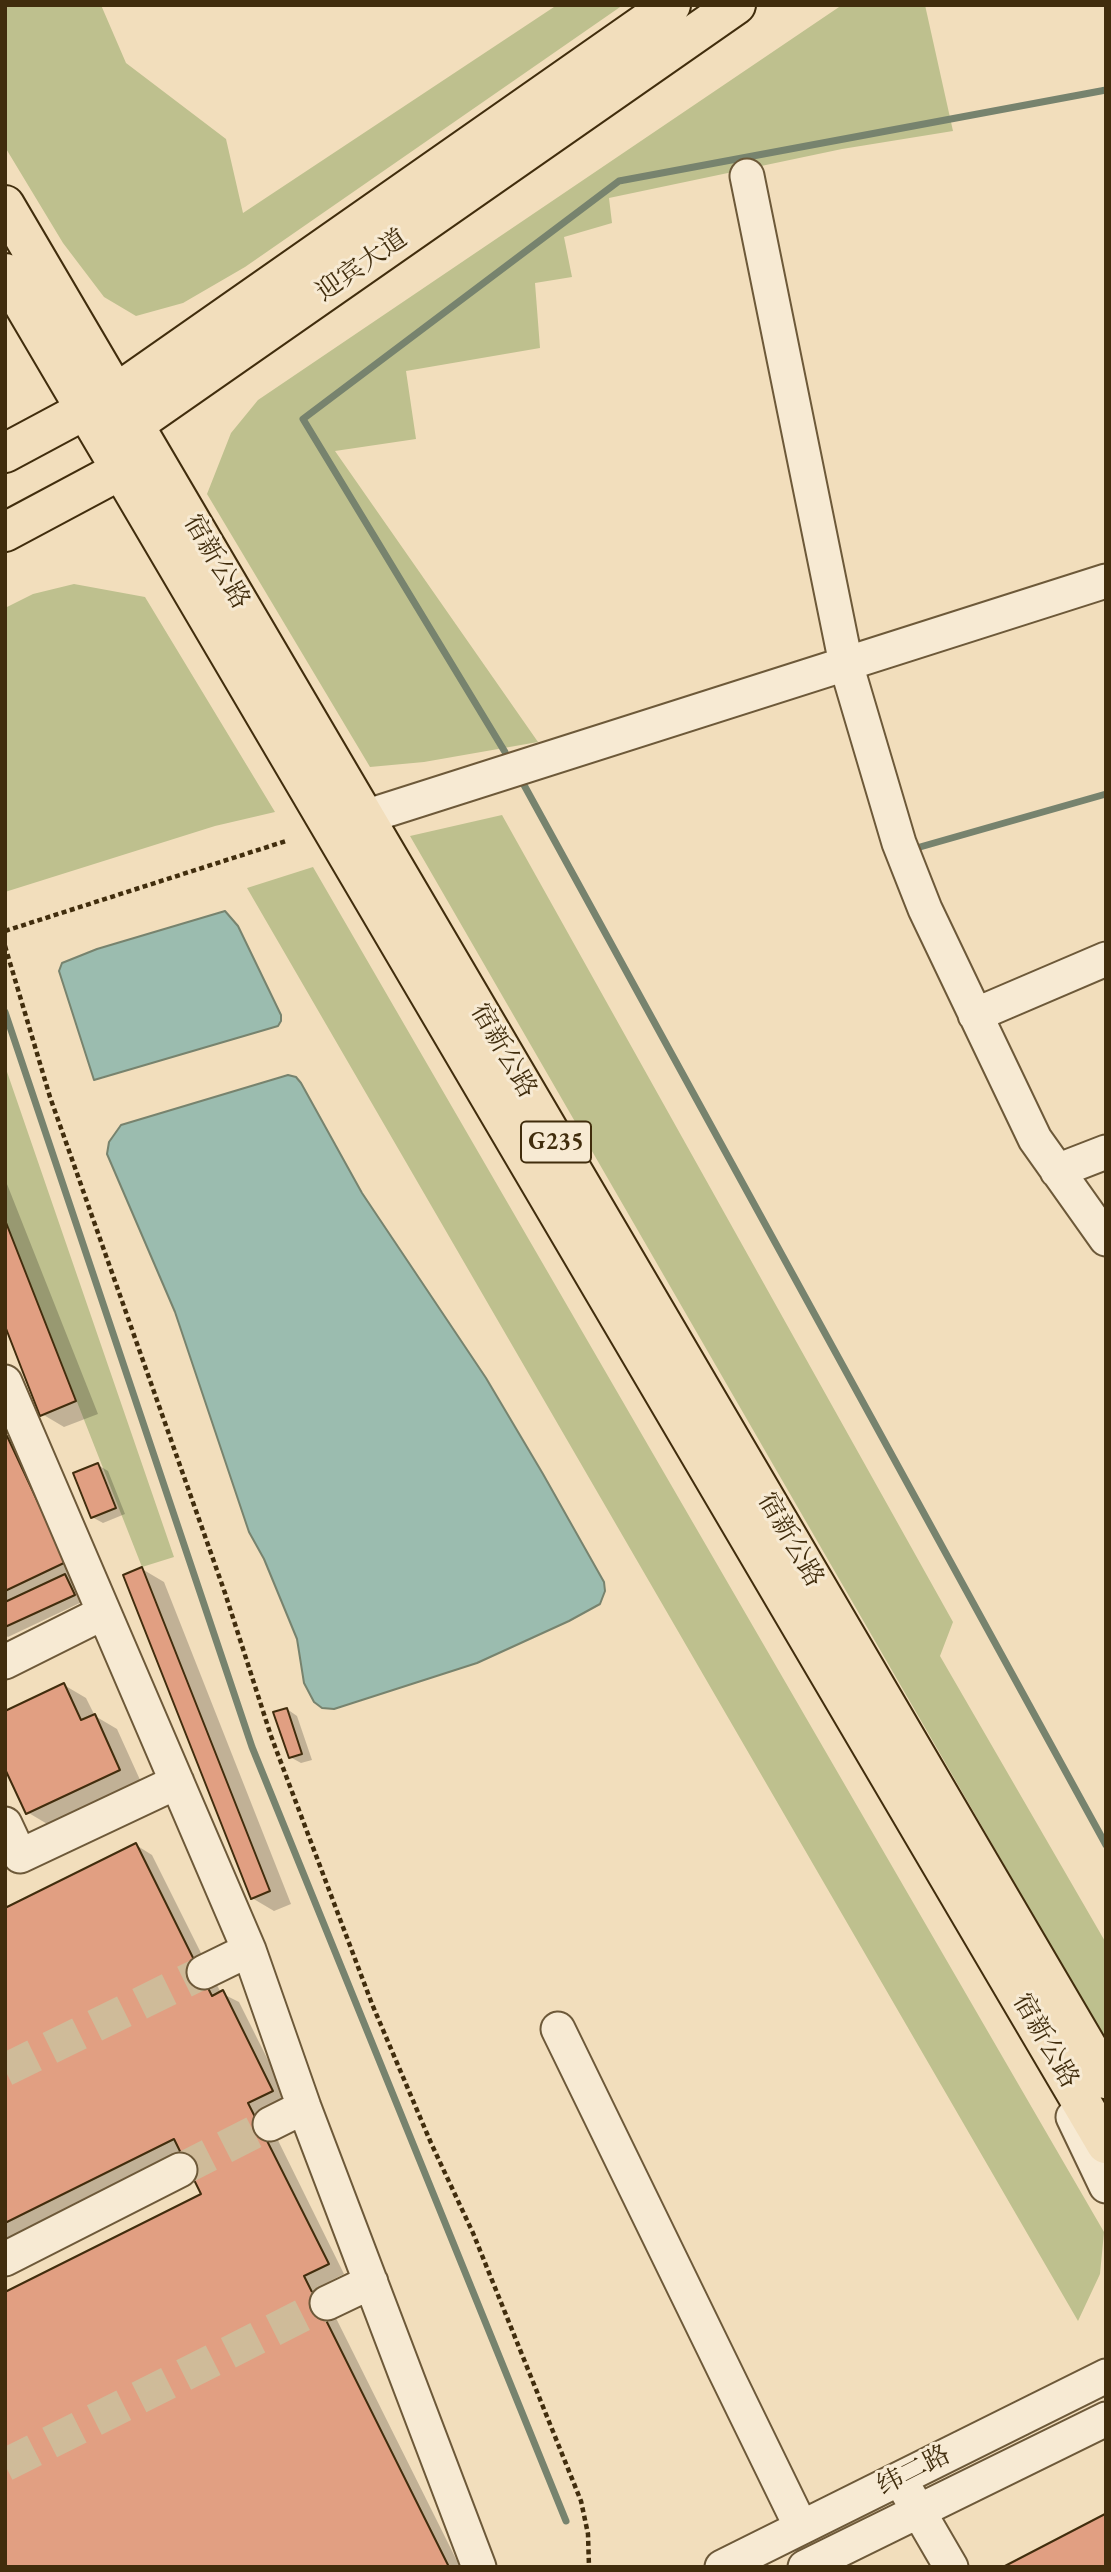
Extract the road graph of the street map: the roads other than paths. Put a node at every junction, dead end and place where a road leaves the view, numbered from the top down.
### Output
1 (671, 5) edge
2 (736, 5) edge
3 (747, 176) dead end
4 (5, 205) edge
5 (5, 273) edge
6 (112, 410) junction
7 (5, 453) edge
8 (121, 470) junction
9 (5, 532) edge
10 (1106, 581) edge
11 (846, 664) junction
12 (365, 817) junction
13 (1106, 959) edge
14 (975, 1015) junction
15 (1106, 1152) edge
16 (1057, 1171) junction
17 (1106, 1238) edge
18 (5, 1382) edge
19 (12, 1422) edge
20 (103, 1613) junction
21 (5, 1662) edge
22 (177, 1782) junction
23 (5, 1824) edge
24 (983, 1936) junction
25 (249, 1950) junction
26 (204, 1972) tunnel mouth
27 (558, 2029) dead end
28 (1106, 2079) edge
29 (304, 2107) junction
30 (270, 2124) tunnel mouth
31 (1106, 2144) edge
32 (180, 2170) tunnel mouth
33 (1106, 2186) edge
34 (5, 2259) edge
35 (371, 2282) junction
36 (327, 2304) tunnel mouth
37 (1106, 2354) edge
38 (1106, 2376) edge
39 (1106, 2419) edge
40 (997, 2430) junction
41 (1106, 2430) edge
42 (900, 2479) junction
43 (971, 2485) junction
44 (919, 2511) junction
45 (801, 2527) junction
46 (479, 2567) edge
47 (722, 2567) edge
48 (805, 2567) edge
49 (951, 2567) edge

1 - 6 highway, 迎宾大道
2 - 6 highway, 迎宾大道
3 - 11 street
4 - 6 highway, 宿新公路 / G235
5 - 6 highway, 宿新公路 / G235
6 - 7 highway, 迎宾大道
6 - 8 highway
6 - 8 highway, 宿新公路 / G235
6 - 12 highway, 宿新公路 / G235
8 - 9 highway
8 - 24 highway, 宿新公路 / G235
10 - 11 street
11 - 12 street
11 - 14 street
12 - 28 highway, 宿新公路 / G235
13 - 14 street
14 - 16 street
15 - 16 street
16 - 17 street
18 - 19 street
19 - 20 street
20 - 21 street
20 - 22 street
22 - 23 street
22 - 25 street
24 - 31 highway, 宿新公路 / G235
24 - 33 street
25 - 26 street
25 - 29 street
27 - 45 street
29 - 30 street
29 - 35 street
32 - 34 street
35 - 36 street
35 - 46 street
37 - 40 street
38 - 40 street, 纬二路
39 - 43 street, 纬二路
40 - 42 street, 纬二路
41 - 43 street
42 - 44 street
42 - 45 street, 纬二路
43 - 44 street, 纬二路
44 - 48 street, 纬二路
44 - 49 street
45 - 47 street, 纬二路

